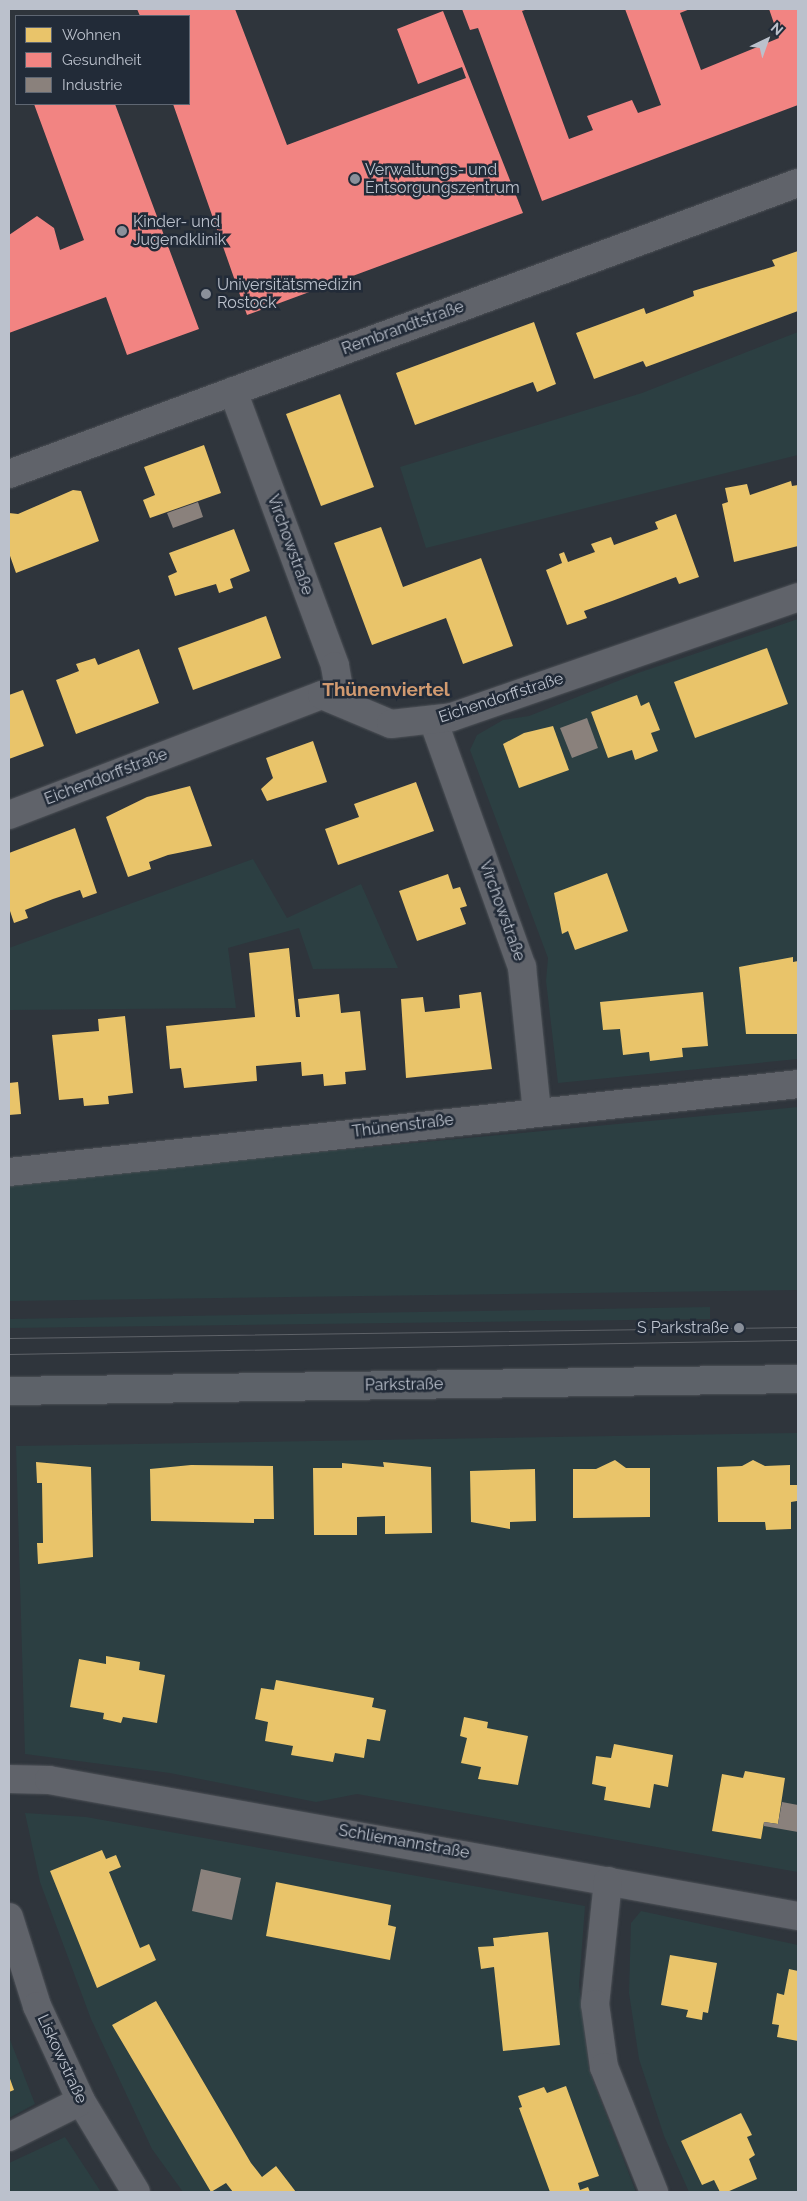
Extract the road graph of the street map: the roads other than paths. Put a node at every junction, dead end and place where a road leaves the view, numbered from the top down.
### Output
1 (798, 183) edge
2 (233, 391) junction
3 (9, 474) edge
4 (798, 597) edge
5 (341, 700) junction
6 (433, 720) junction
7 (9, 815) edge
8 (798, 1084) edge
9 (537, 1111) junction
10 (9, 1172) edge
11 (798, 1379) edge
12 (9, 1392) edge
13 (9, 1779) edge
14 (608, 1880) junction
15 (798, 1916) edge
16 (9, 1918) edge
17 (81, 2101) junction
18 (9, 2137) edge
19 (136, 2192) edge
20 (654, 2192) edge

1 - 2 street, Rembrandtstraße
2 - 3 street, Rembrandtstraße
2 - 5 street, Virchowstraße
4 - 6 street, Eichendorffstraße
5 - 6 street, Eichendorffstraße
5 - 7 street, Eichendorffstraße
6 - 9 street, Virchowstraße
8 - 9 street, Thünenstraße
9 - 10 street, Thünenstraße
11 - 12 main road, Parkstraße
13 - 14 street, Schliemannstraße
14 - 15 street, Schliemannstraße
14 - 20 street
16 - 17 street, Liskowstraße
17 - 18 street
17 - 19 street, Liskowstraße

